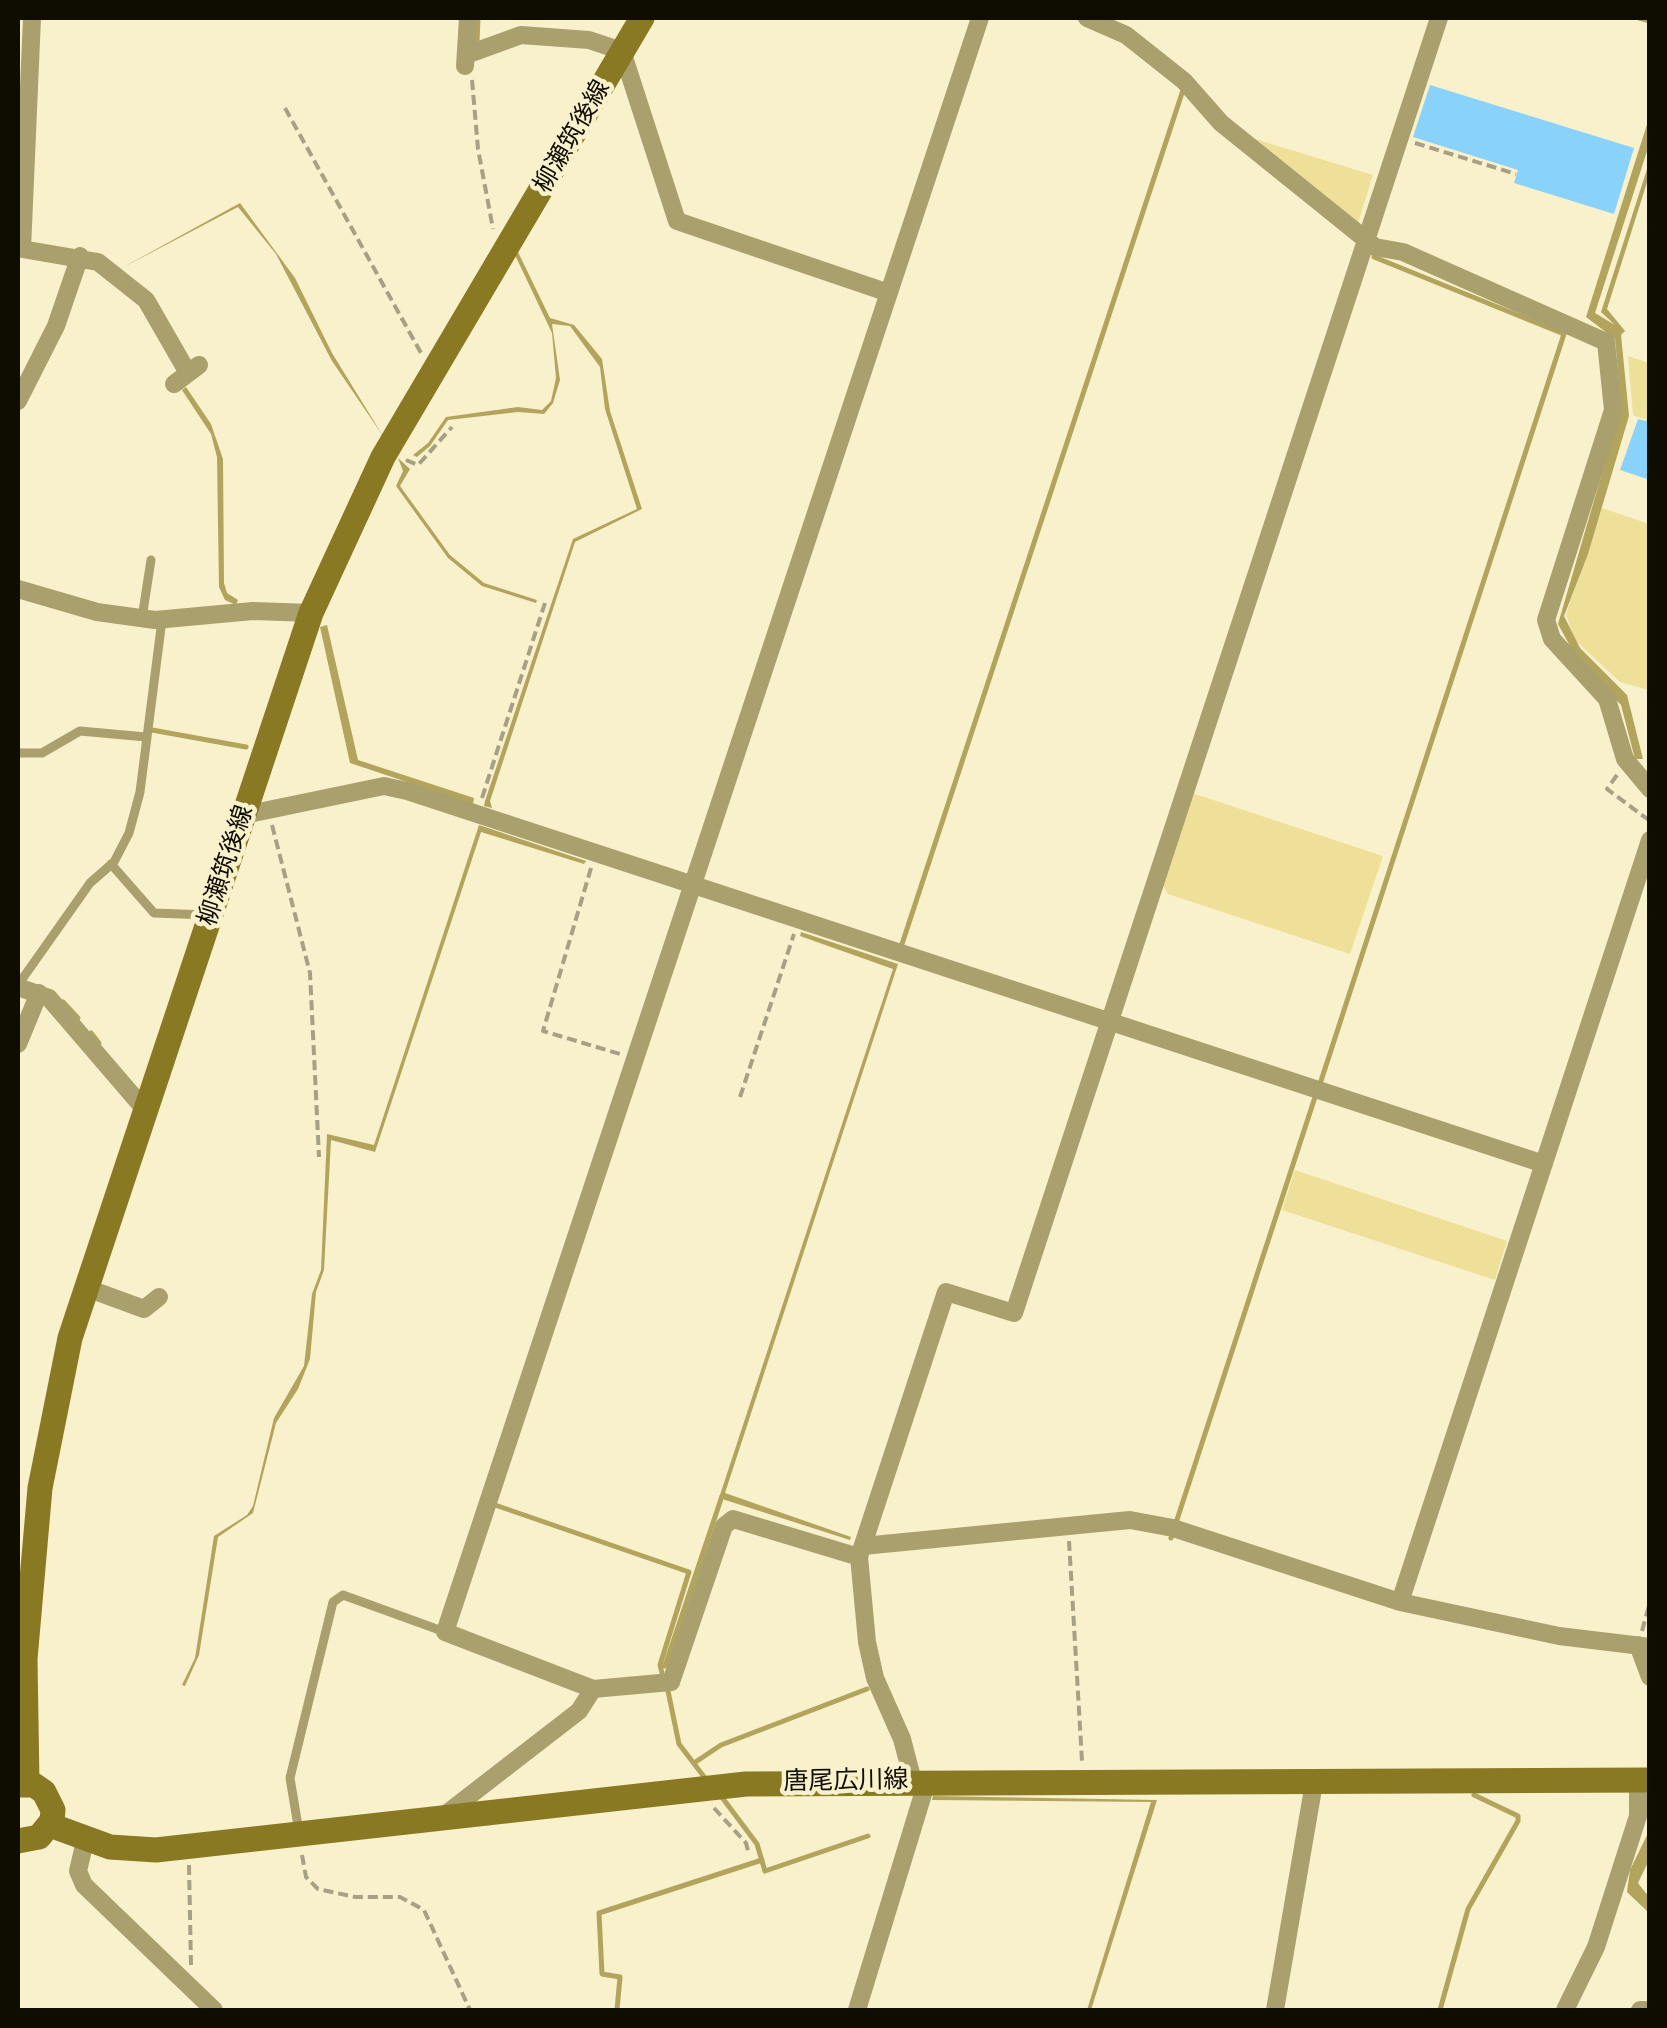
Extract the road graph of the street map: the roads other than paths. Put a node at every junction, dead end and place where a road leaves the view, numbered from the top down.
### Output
1 (32, 18) edge
2 (468, 18) edge
3 (642, 18) edge
4 (980, 18) edge
5 (1087, 18) edge
6 (1439, 18) edge
7 (622, 52) junction
8 (1365, 240) junction
9 (80, 256) junction
10 (886, 292) junction
11 (187, 374) dead end
12 (18, 401) edge
13 (151, 560) dead end
14 (18, 589) edge
15 (312, 613) junction
16 (142, 618) junction
17 (162, 620) junction
18 (146, 737) junction
19 (18, 753) edge
20 (1650, 789) edge
21 (256, 813) junction
22 (1650, 840) edge
23 (111, 864) junction
24 (692, 884) junction
25 (211, 915) junction
26 (18, 986) edge
27 (39, 993) junction
28 (1112, 1022) junction
29 (18, 1044) edge
30 (146, 1111) junction
31 (1544, 1164) junction
32 (84, 1286) junction
33 (159, 1297) dead end
34 (861, 1552) junction
35 (1400, 1602) junction
36 (446, 1632) junction
37 (1644, 1646) edge
38 (1650, 1677) edge
39 (593, 1689) junction
40 (1644, 1780) edge
41 (920, 1781) junction
42 (1314, 1782) junction
43 (22, 1784) edge
44 (442, 1817) junction
45 (50, 1825) junction
46 (300, 1836) junction
47 (85, 1841) junction
48 (18, 1844) edge
49 (203, 2002) edge
50 (857, 2010) edge
51 (1275, 2010) edge
52 (1565, 2010) edge
53 (1640, 2010) edge
54 (1649, 2010) edge

1 - 9 street
2 - 7 street
3 - 7 main road, 柳瀬筑後線
4 - 10 street
5 - 8 street
6 - 8 street
7 - 10 street
7 - 15 main road, 柳瀬筑後線
8 - 20 street
8 - 28 street
9 - 11 street
9 - 12 street
10 - 24 street
13 - 16 lane
14 - 16 street
15 - 17 street
15 - 21 main road, 柳瀬筑後線
16 - 17 street
17 - 18 lane
18 - 19 lane
18 - 23 lane
21 - 24 street
21 - 25 main road, 柳瀬筑後線
22 - 31 street
23 - 25 lane
23 - 26 lane
24 - 28 street
24 - 36 street
25 - 30 main road, 柳瀬筑後線
26 - 27 street
27 - 29 street
27 - 30 street
28 - 31 street
28 - 34 street
30 - 32 main road, 柳瀬筑後線
31 - 35 street
32 - 33 street
32 - 43 main road, 柳瀬筑後線
34 - 35 street
34 - 39 street
34 - 41 street
35 - 37 street
36 - 39 street
36 - 46 lane
37 - 38 street
39 - 44 street
40 - 42 main road, 唐尾広川線
40 - 52 street
41 - 42 main road, 唐尾広川線
41 - 44 main road, 唐尾広川線
41 - 50 street
42 - 51 street
43 - 45 main road
44 - 46 main road, 唐尾広川線
45 - 47 main road, 唐尾広川線
45 - 48 main road
46 - 47 main road, 唐尾広川線
47 - 49 street
53 - 54 street

